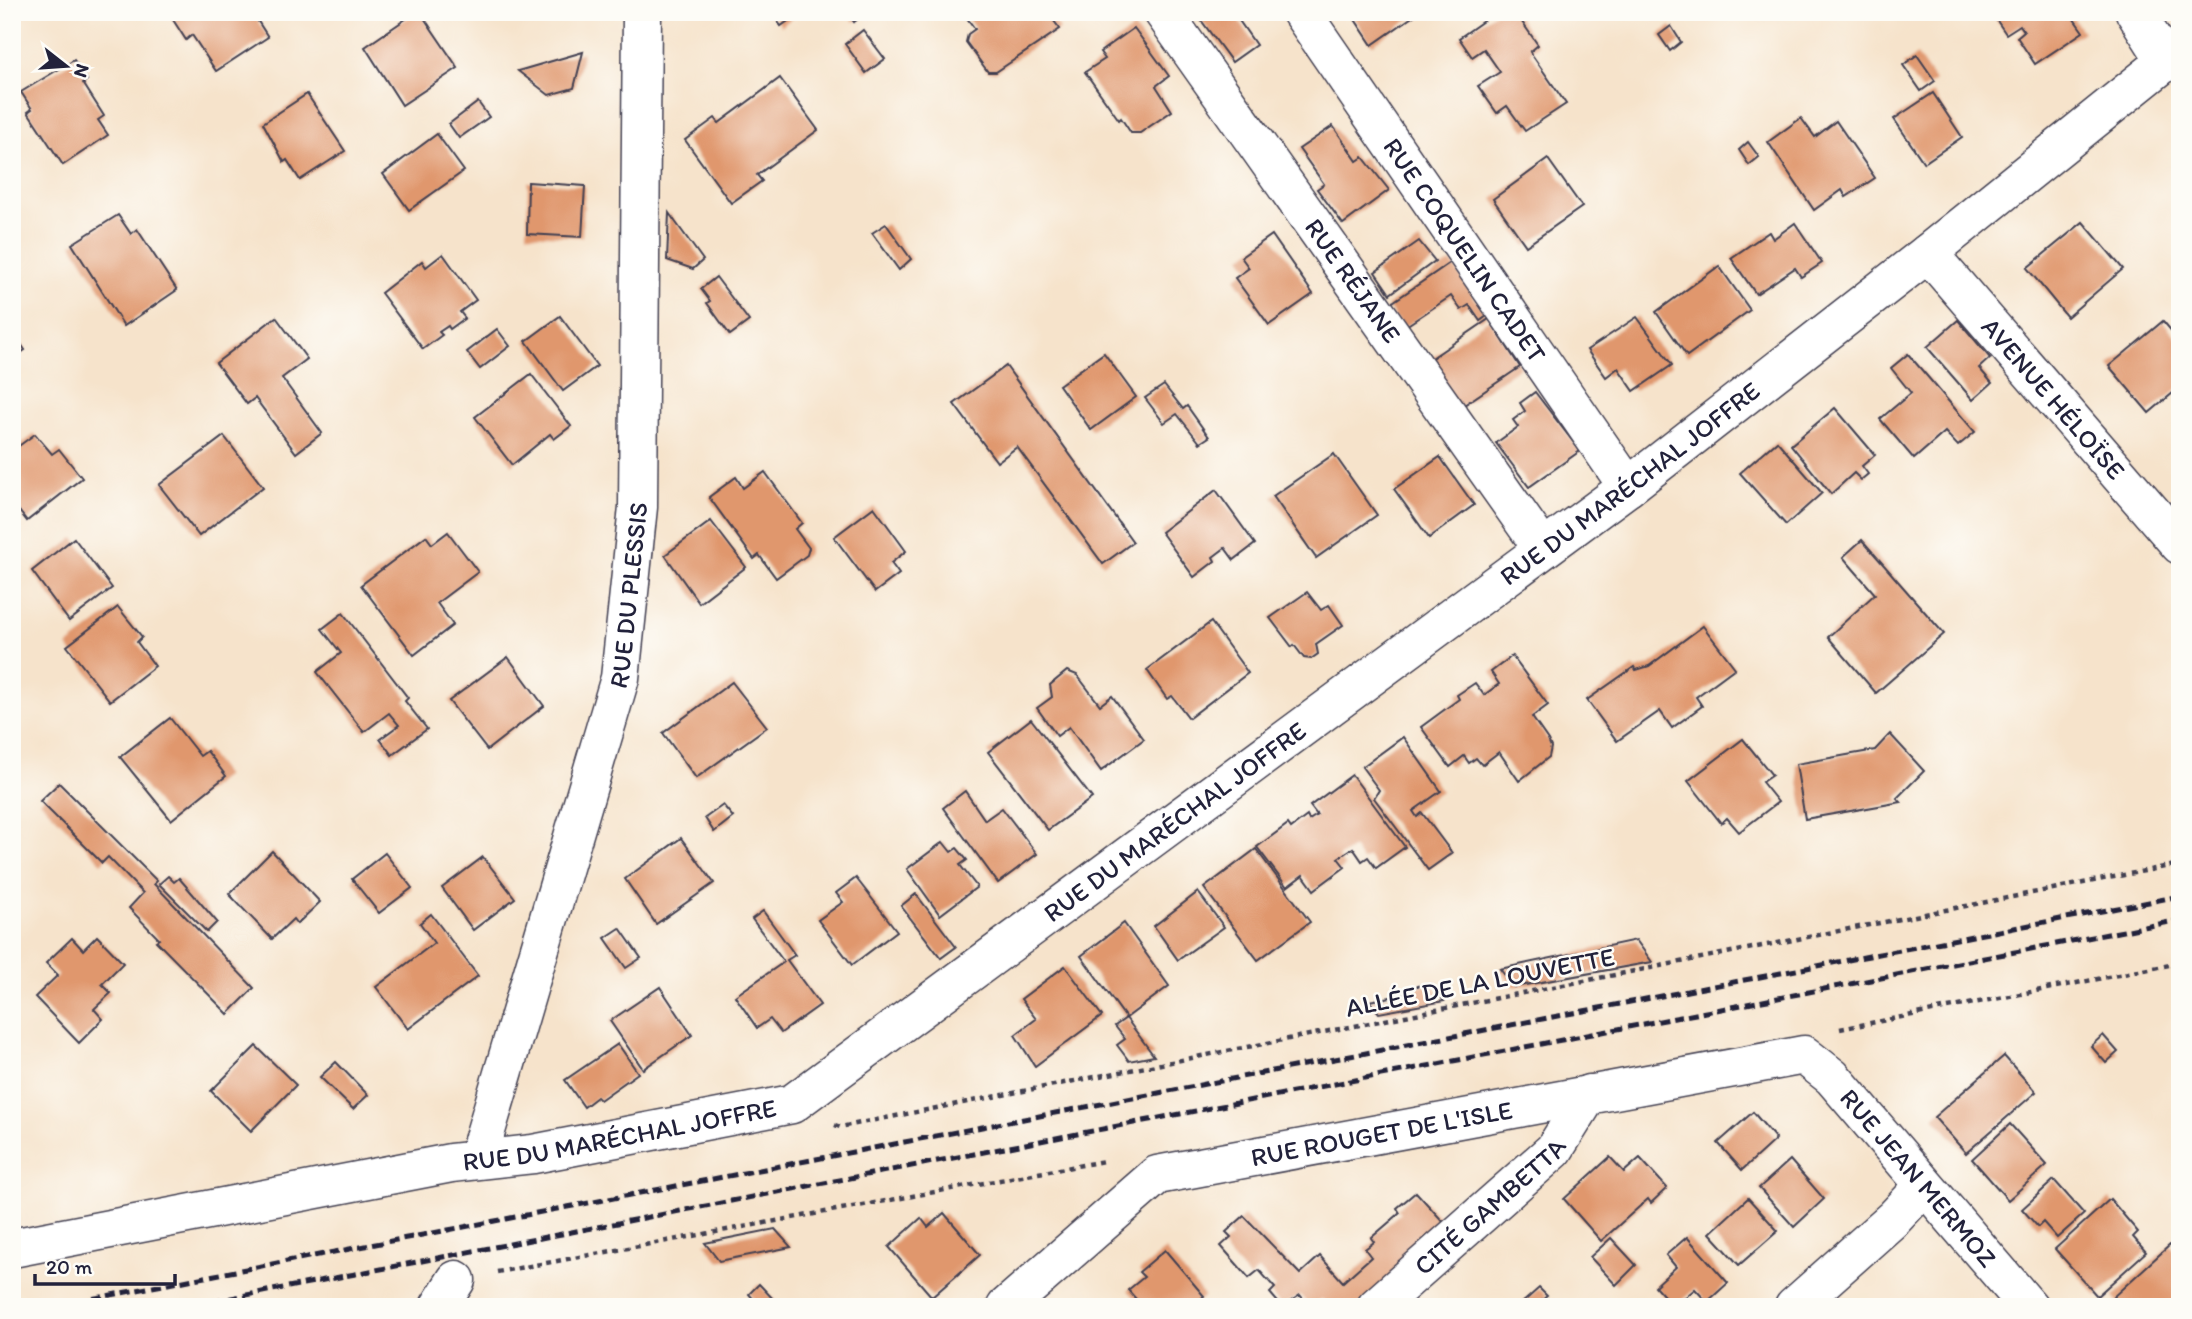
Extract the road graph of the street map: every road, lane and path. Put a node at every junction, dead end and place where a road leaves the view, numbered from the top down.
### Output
1 (642, 12) edge
2 (1163, 12) edge
3 (1301, 12) edge
4 (2134, 12) edge
5 (2173, 56) edge
6 (1928, 253) junction
7 (1628, 487) junction
8 (2180, 545) edge
9 (1543, 549) junction
10 (2180, 864) edge
11 (2180, 963) edge
12 (1804, 1055) junction
13 (1589, 1094) junction
14 (792, 1104) junction
15 (478, 1158) junction
16 (1157, 1175) junction
17 (1924, 1186) junction
18 (12, 1248) edge
19 (447, 1293) edge
20 (1006, 1307) edge
21 (1376, 1307) edge
22 (1794, 1307) edge
23 (2029, 1307) edge

1 - 15 street, RUE DU PLESSIS
2 - 9 street, RUE RÉJANE
3 - 7 street, RUE COQUELIN CADET
4 - 5 street
5 - 6 street, RUE DU MARÉCHAL JOFFRE
6 - 7 street, RUE DU MARÉCHAL JOFFRE
6 - 8 street, AVENUE HÉLOÏSE
7 - 9 street, RUE DU MARÉCHAL JOFFRE
9 - 14 street, RUE DU MARÉCHAL JOFFRE
10 - 14 path, ALLÉE DE LA LOUVETTE
11 - 12 path
12 - 13 street, RUE ROUGET DE L'ISLE
12 - 17 street, RUE JEAN MERMOZ
13 - 16 street, RUE ROUGET DE L'ISLE
13 - 21 street, CITÉ GAMBETTA
14 - 15 street, RUE DU MARÉCHAL JOFFRE
15 - 18 street, RUE DU MARÉCHAL JOFFRE
16 - 19 path
16 - 20 street
17 - 22 street
17 - 23 street, RUE JEAN MERMOZ

